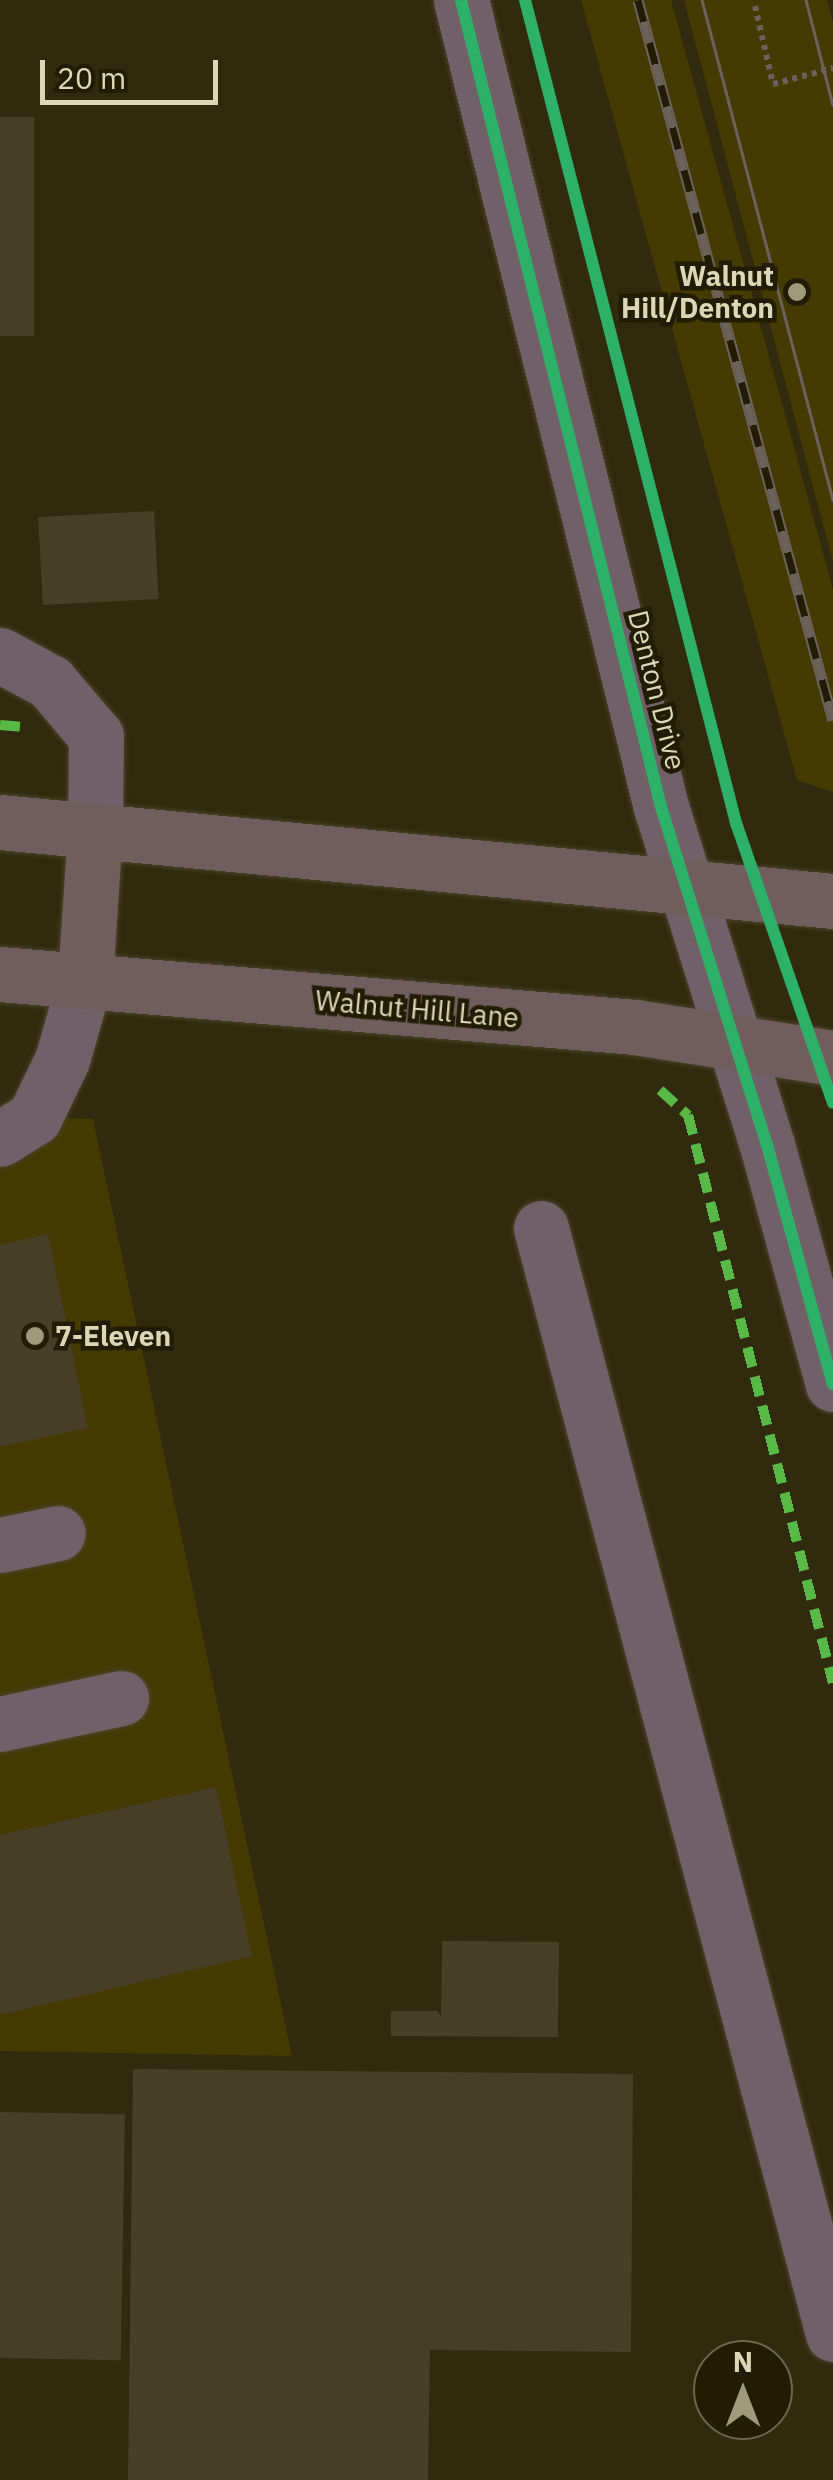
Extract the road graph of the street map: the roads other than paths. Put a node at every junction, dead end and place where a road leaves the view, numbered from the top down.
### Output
1 (461, 0) edge
2 (0, 655) edge
3 (0, 822) edge
4 (95, 830) junction
5 (686, 887) junction
6 (833, 901) edge
7 (0, 974) edge
8 (85, 980) junction
9 (737, 1045) junction
10 (833, 1058) edge
11 (0, 1139) edge
12 (542, 1228) dead end
13 (833, 1384) edge
14 (58, 1534) dead end
15 (0, 1546) edge
16 (121, 1698) dead end
17 (0, 1724) edge
18 (833, 2334) edge

1 - 5 street, Denton Drive
2 - 4 street
3 - 4 main road
4 - 5 main road
4 - 8 main road
5 - 6 main road
5 - 9 street, Denton Drive
7 - 8 main road, Walnut Hill Lane
8 - 9 main road, Walnut Hill Lane
8 - 11 street
9 - 10 main road, Walnut Hill Lane
9 - 13 street, Denton Drive
12 - 18 street
14 - 15 street
16 - 17 street

